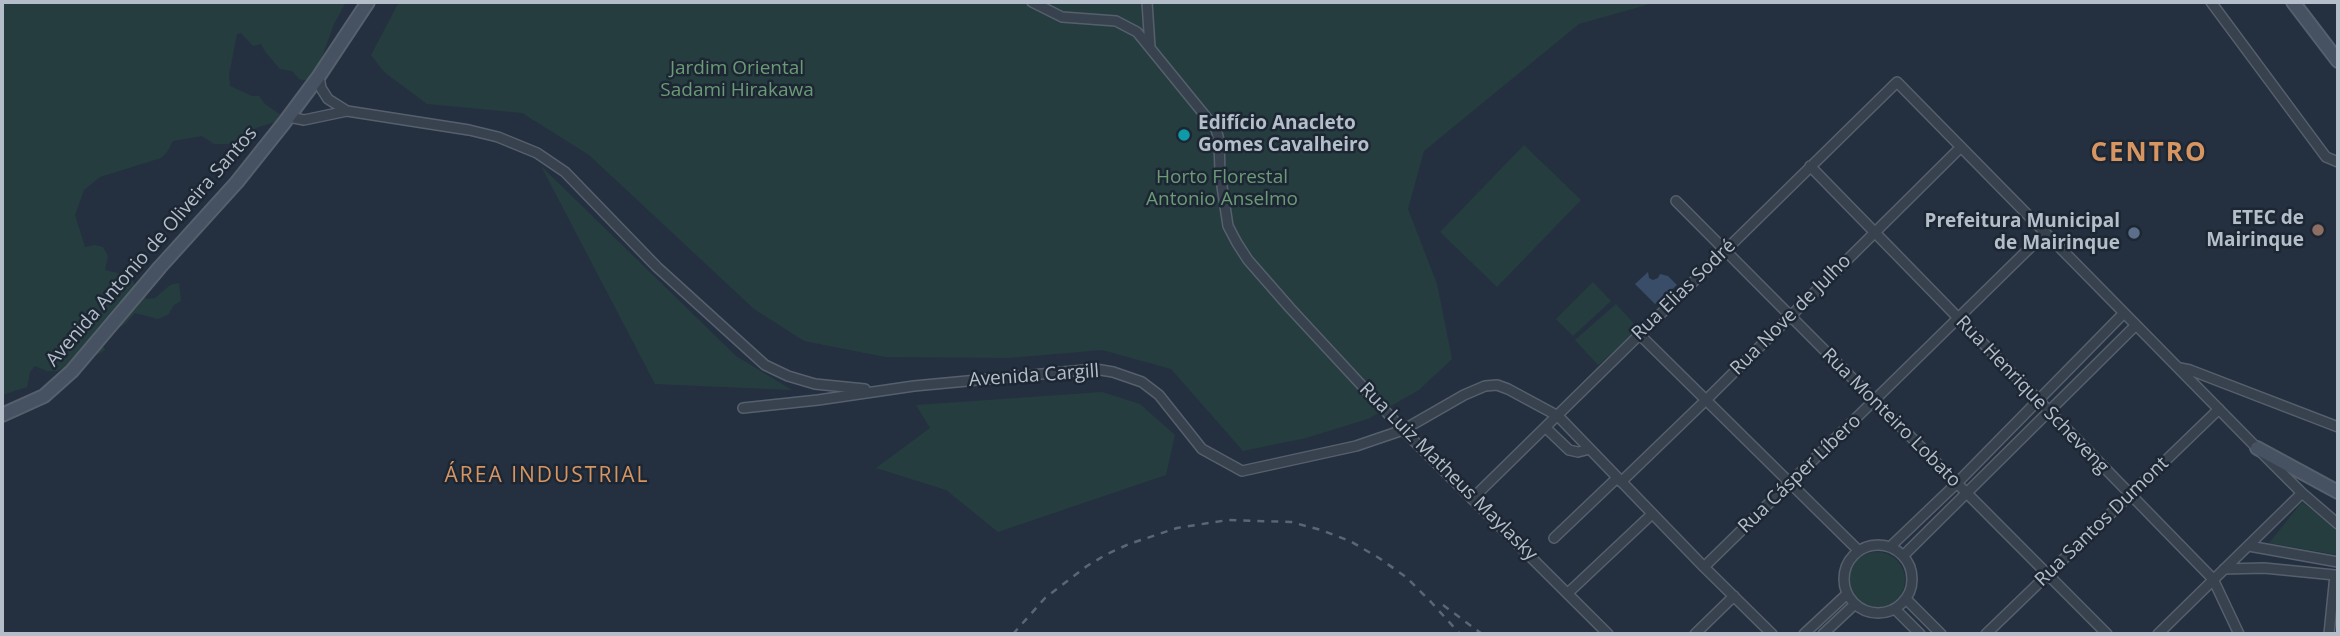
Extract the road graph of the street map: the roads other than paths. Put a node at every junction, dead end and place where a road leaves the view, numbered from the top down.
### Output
1 (368, 2) edge
2 (1032, 2) edge
3 (1147, 2) edge
4 (2211, 2) edge
5 (2293, 2) edge
6 (1150, 48) junction
7 (2338, 61) edge
8 (319, 76) junction
9 (347, 111) junction
10 (289, 117) junction
11 (1961, 147) junction
12 (2338, 162) edge
13 (1810, 166) junction
14 (1676, 201) dead end
15 (1874, 233) junction
16 (2045, 233) junction
17 (1724, 251) junction
18 (2124, 313) junction
19 (1790, 317) junction
20 (1958, 319) junction
21 (2136, 325) junction
22 (1639, 334) junction
23 (2178, 368) junction
24 (914, 386) junction
25 (1706, 400) junction
26 (1874, 401) junction
27 (2037, 401) junction
28 (743, 408) dead end
29 (2219, 409) junction
30 (2048, 412) junction
31 (2, 415) edge
32 (1558, 416) junction
33 (2338, 427) edge
34 (1546, 428) junction
35 (1403, 430) junction
36 (2257, 448) junction
37 (1590, 449) junction
38 (1619, 480) junction
39 (1789, 483) junction
40 (1956, 484) junction
41 (2338, 492) edge
42 (1965, 493) junction
43 (2302, 493) junction
44 (2130, 495) junction
45 (1472, 499) junction
46 (1652, 514) junction
47 (2338, 524) edge
48 (1555, 538) dead end
49 (2249, 546) junction
50 (1890, 547) junction
51 (1859, 551) junction
52 (1903, 556) junction
53 (2338, 562) edge
54 (1704, 567) junction
55 (2224, 569) junction
56 (2047, 575) junction
57 (2213, 579) junction
58 (1568, 593) junction
59 (1847, 594) junction
60 (1734, 596) junction
61 (1906, 599) junction
62 (1855, 604) junction
63 (1895, 609) junction
64 (1608, 634) edge
65 (1695, 634) edge
66 (1772, 634) edge
67 (1804, 634) edge
68 (1823, 634) edge
69 (1920, 634) edge
70 (1941, 634) edge
71 (1986, 634) edge
72 (2107, 634) edge
73 (2158, 634) edge
74 (2239, 634) edge
75 (2329, 634) edge

1 - 8 street, Avenida Antonio de Oliveira Santos
2 - 6 street, Rua Luiz Matheus Maylasky
3 - 6 street
4 - 12 street
5 - 7 street
6 - 35 street, Rua Luiz Matheus Maylasky
8 - 9 street
8 - 10 street, Avenida Antonio de Oliveira Santos
9 - 10 street
9 - 24 street
10 - 31 street, Avenida Antonio de Oliveira Santos
11 - 13 street, Rua Elias Sodré
11 - 15 street, Rua Nove de Julho
11 - 16 street
13 - 15 street, Rua Henrique Scheveng
13 - 17 street, Rua Elias Sodré
14 - 17 street, Rua Monteiro Lobato
15 - 19 street, Rua Nove de Julho
15 - 20 street, Rua Henrique Scheveng
16 - 18 street
16 - 20 street, Rua Cásper Líbero
17 - 19 street, Rua Monteiro Lobato
17 - 22 street, Rua Elias Sodré
18 - 21 street
18 - 27 street
19 - 25 street, Rua Nove de Julho
19 - 26 street, Rua Monteiro Lobato
20 - 26 street, Rua Cásper Líbero
20 - 27 street, Rua Henrique Scheveng
21 - 23 street
21 - 30 street
22 - 25 street
22 - 32 street, Rua Elias Sodré
23 - 29 street
23 - 33 street
24 - 28 street, Avenida Cargill
24 - 35 street, Avenida Cargill
25 - 38 street, Rua Nove de Julho
25 - 39 street
26 - 39 street, Rua Cásper Líbero
26 - 40 street, Rua Monteiro Lobato
27 - 30 street, Rua Henrique Scheveng
27 - 40 street
29 - 36 street
29 - 44 street, Rua Santos Dumont
30 - 42 street
30 - 44 street, Rua Henrique Scheveng
32 - 34 street, Rua Elias Sodré
32 - 35 street, Avenida Cargill
32 - 37 street, Avenida Cargill
34 - 37 street
34 - 45 street, Rua Elias Sodré
35 - 45 street, Rua Luiz Matheus Maylasky
36 - 41 street
36 - 43 street
37 - 38 street, Avenida Cargill
38 - 46 street, Avenida Cargill
38 - 48 street, Rua Nove de Julho
39 - 51 street
39 - 54 street, Rua Cásper Líbero
40 - 42 street, Rua Monteiro Lobato
40 - 50 street
42 - 52 street
42 - 56 street, Rua Monteiro Lobato
43 - 47 street
43 - 49 street
44 - 56 street, Rua Santos Dumont
44 - 57 street, Rua Henrique Scheveng
45 - 58 street, Rua Luiz Matheus Maylasky
46 - 54 street, Avenida Cargill
46 - 58 street
49 - 53 street
49 - 55 street
50 - 51 street
50 - 52 street
51 - 59 street
52 - 61 street
54 - 60 street, Avenida Cargill
55 - 57 street
55 - 75 street
56 - 71 street, Rua Santos Dumont
56 - 72 street, Rua Monteiro Lobato
57 - 73 street
57 - 74 street, Rua Henrique Scheveng
58 - 64 street, Rua Luiz Matheus Maylasky
59 - 62 street
59 - 67 street
60 - 65 street
60 - 66 street, Avenida Cargill
61 - 63 street
61 - 70 street
62 - 63 street
62 - 68 street
63 - 69 street

